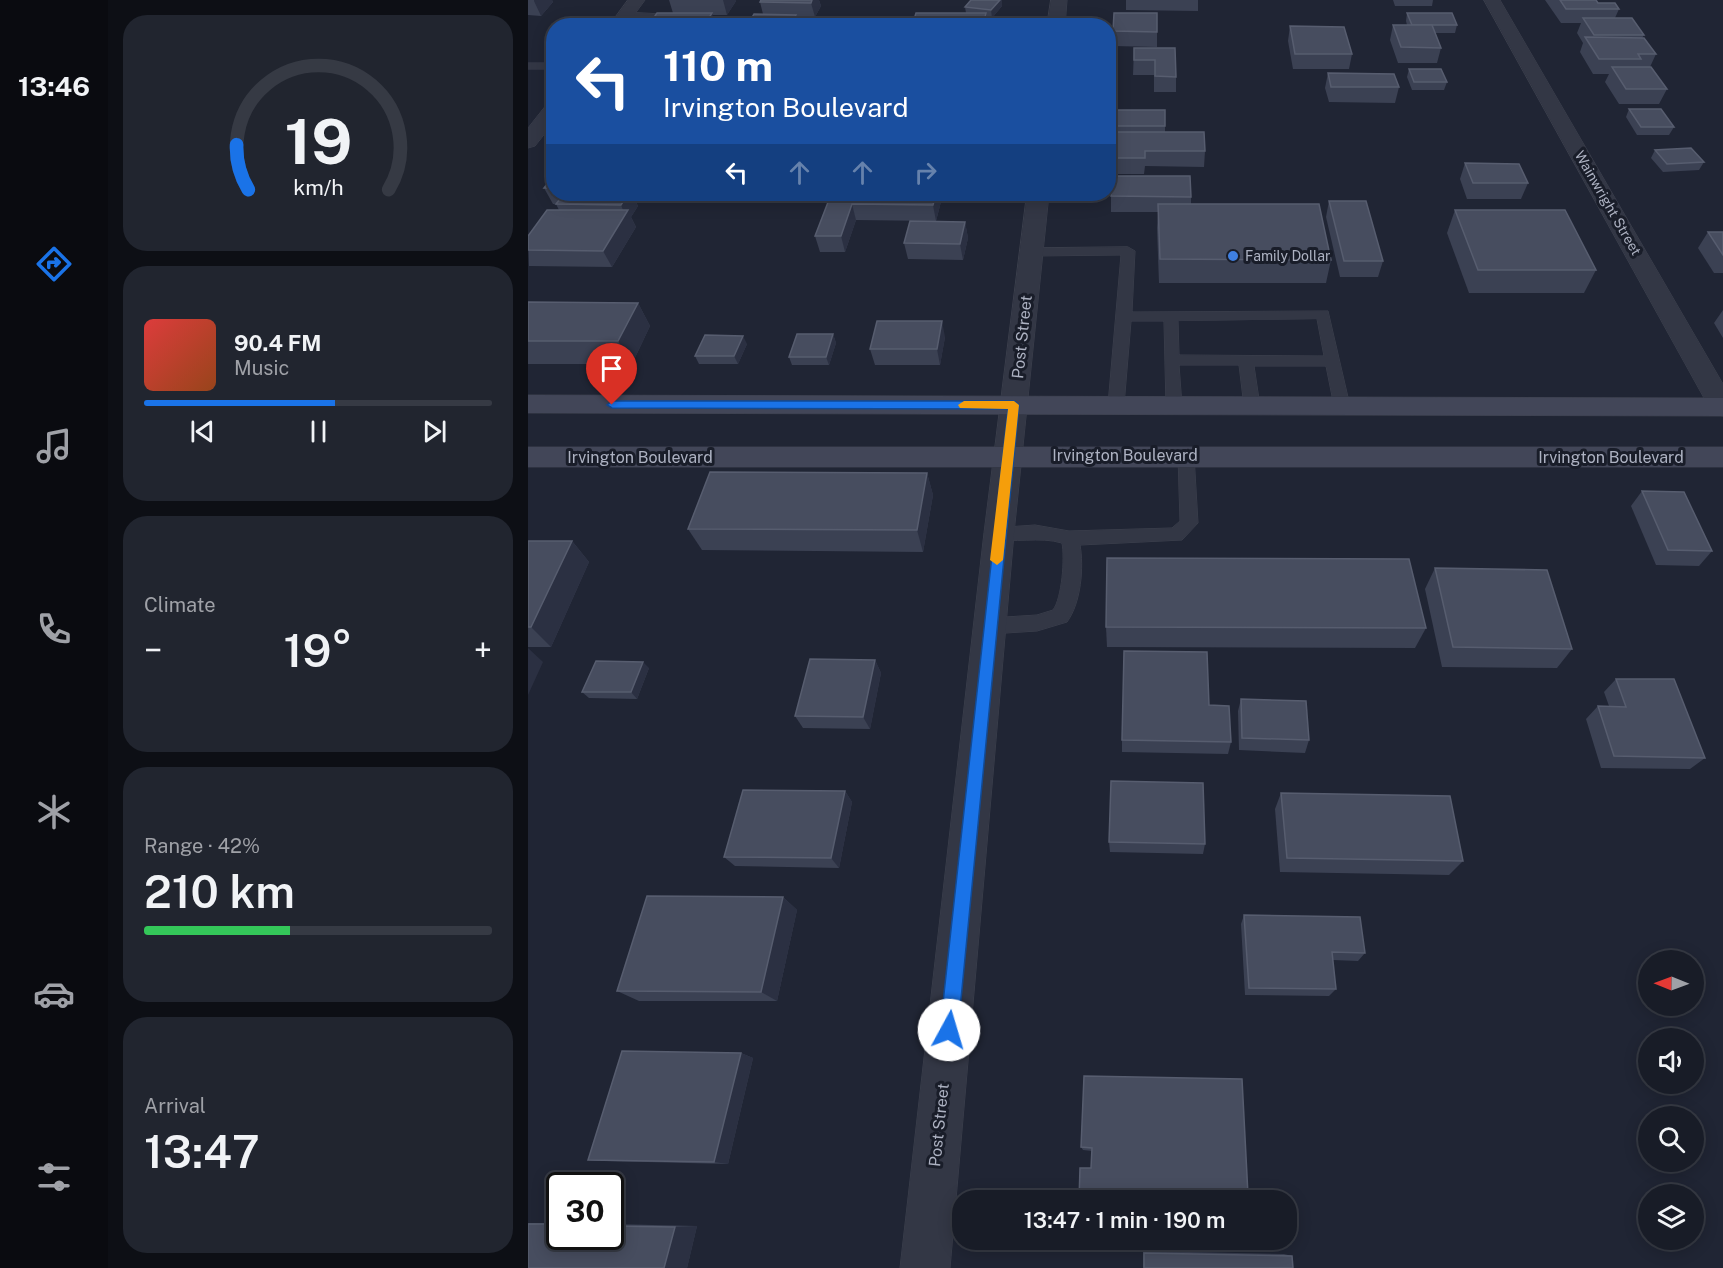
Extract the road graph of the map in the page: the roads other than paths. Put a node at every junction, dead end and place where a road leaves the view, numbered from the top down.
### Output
1 (637, 0) edge
2 (1059, 0) edge
3 (1492, 0) edge
4 (623, 18) edge
5 (1057, 18) edge
6 (528, 66) edge
7 (546, 66) edge
8 (546, 118) edge
9 (528, 142) edge
10 (1037, 201) edge
11 (1031, 252) junction
12 (1124, 316) junction
13 (1172, 317) junction
14 (1171, 360) junction
15 (1246, 361) junction
16 (1333, 361) junction
17 (528, 404) edge
18 (1014, 405) junction
19 (1116, 405) junction
20 (1174, 406) junction
21 (1252, 406) junction
22 (1342, 406) junction
23 (1723, 407) edge
24 (665, 431) junction
25 (1008, 455) junction
26 (1186, 456) junction
27 (528, 457) edge
28 (1723, 457) edge
29 (999, 533) junction
30 (1069, 538) junction
31 (990, 626) junction
32 (925, 1268) edge

1 - 4 street
2 - 5 street
3 - 23 street, Wainwright Street
6 - 7 lane
8 - 9 street
10 - 11 street, Post Street
11 - 12 lane
11 - 18 street, Post Street
12 - 13 lane
12 - 19 lane
13 - 14 lane
13 - 16 lane
14 - 15 lane
14 - 20 lane
15 - 16 lane
15 - 21 lane
16 - 22 lane
17 - 24 main road, Irvington Boulevard
18 - 19 main road, Irvington Boulevard
18 - 24 main road, Irvington Boulevard
18 - 25 street, Post Street
19 - 20 main road, Irvington Boulevard
20 - 21 main road, Irvington Boulevard
21 - 22 main road, Irvington Boulevard
22 - 23 main road, Irvington Boulevard
24 - 25 main road, Irvington Boulevard
24 - 27 main road, Irvington Boulevard
25 - 26 main road, Irvington Boulevard
25 - 29 street, Post Street
26 - 28 main road, Irvington Boulevard
26 - 30 lane
29 - 30 lane
29 - 31 street, Post Street
30 - 31 lane
31 - 32 street, Post Street

